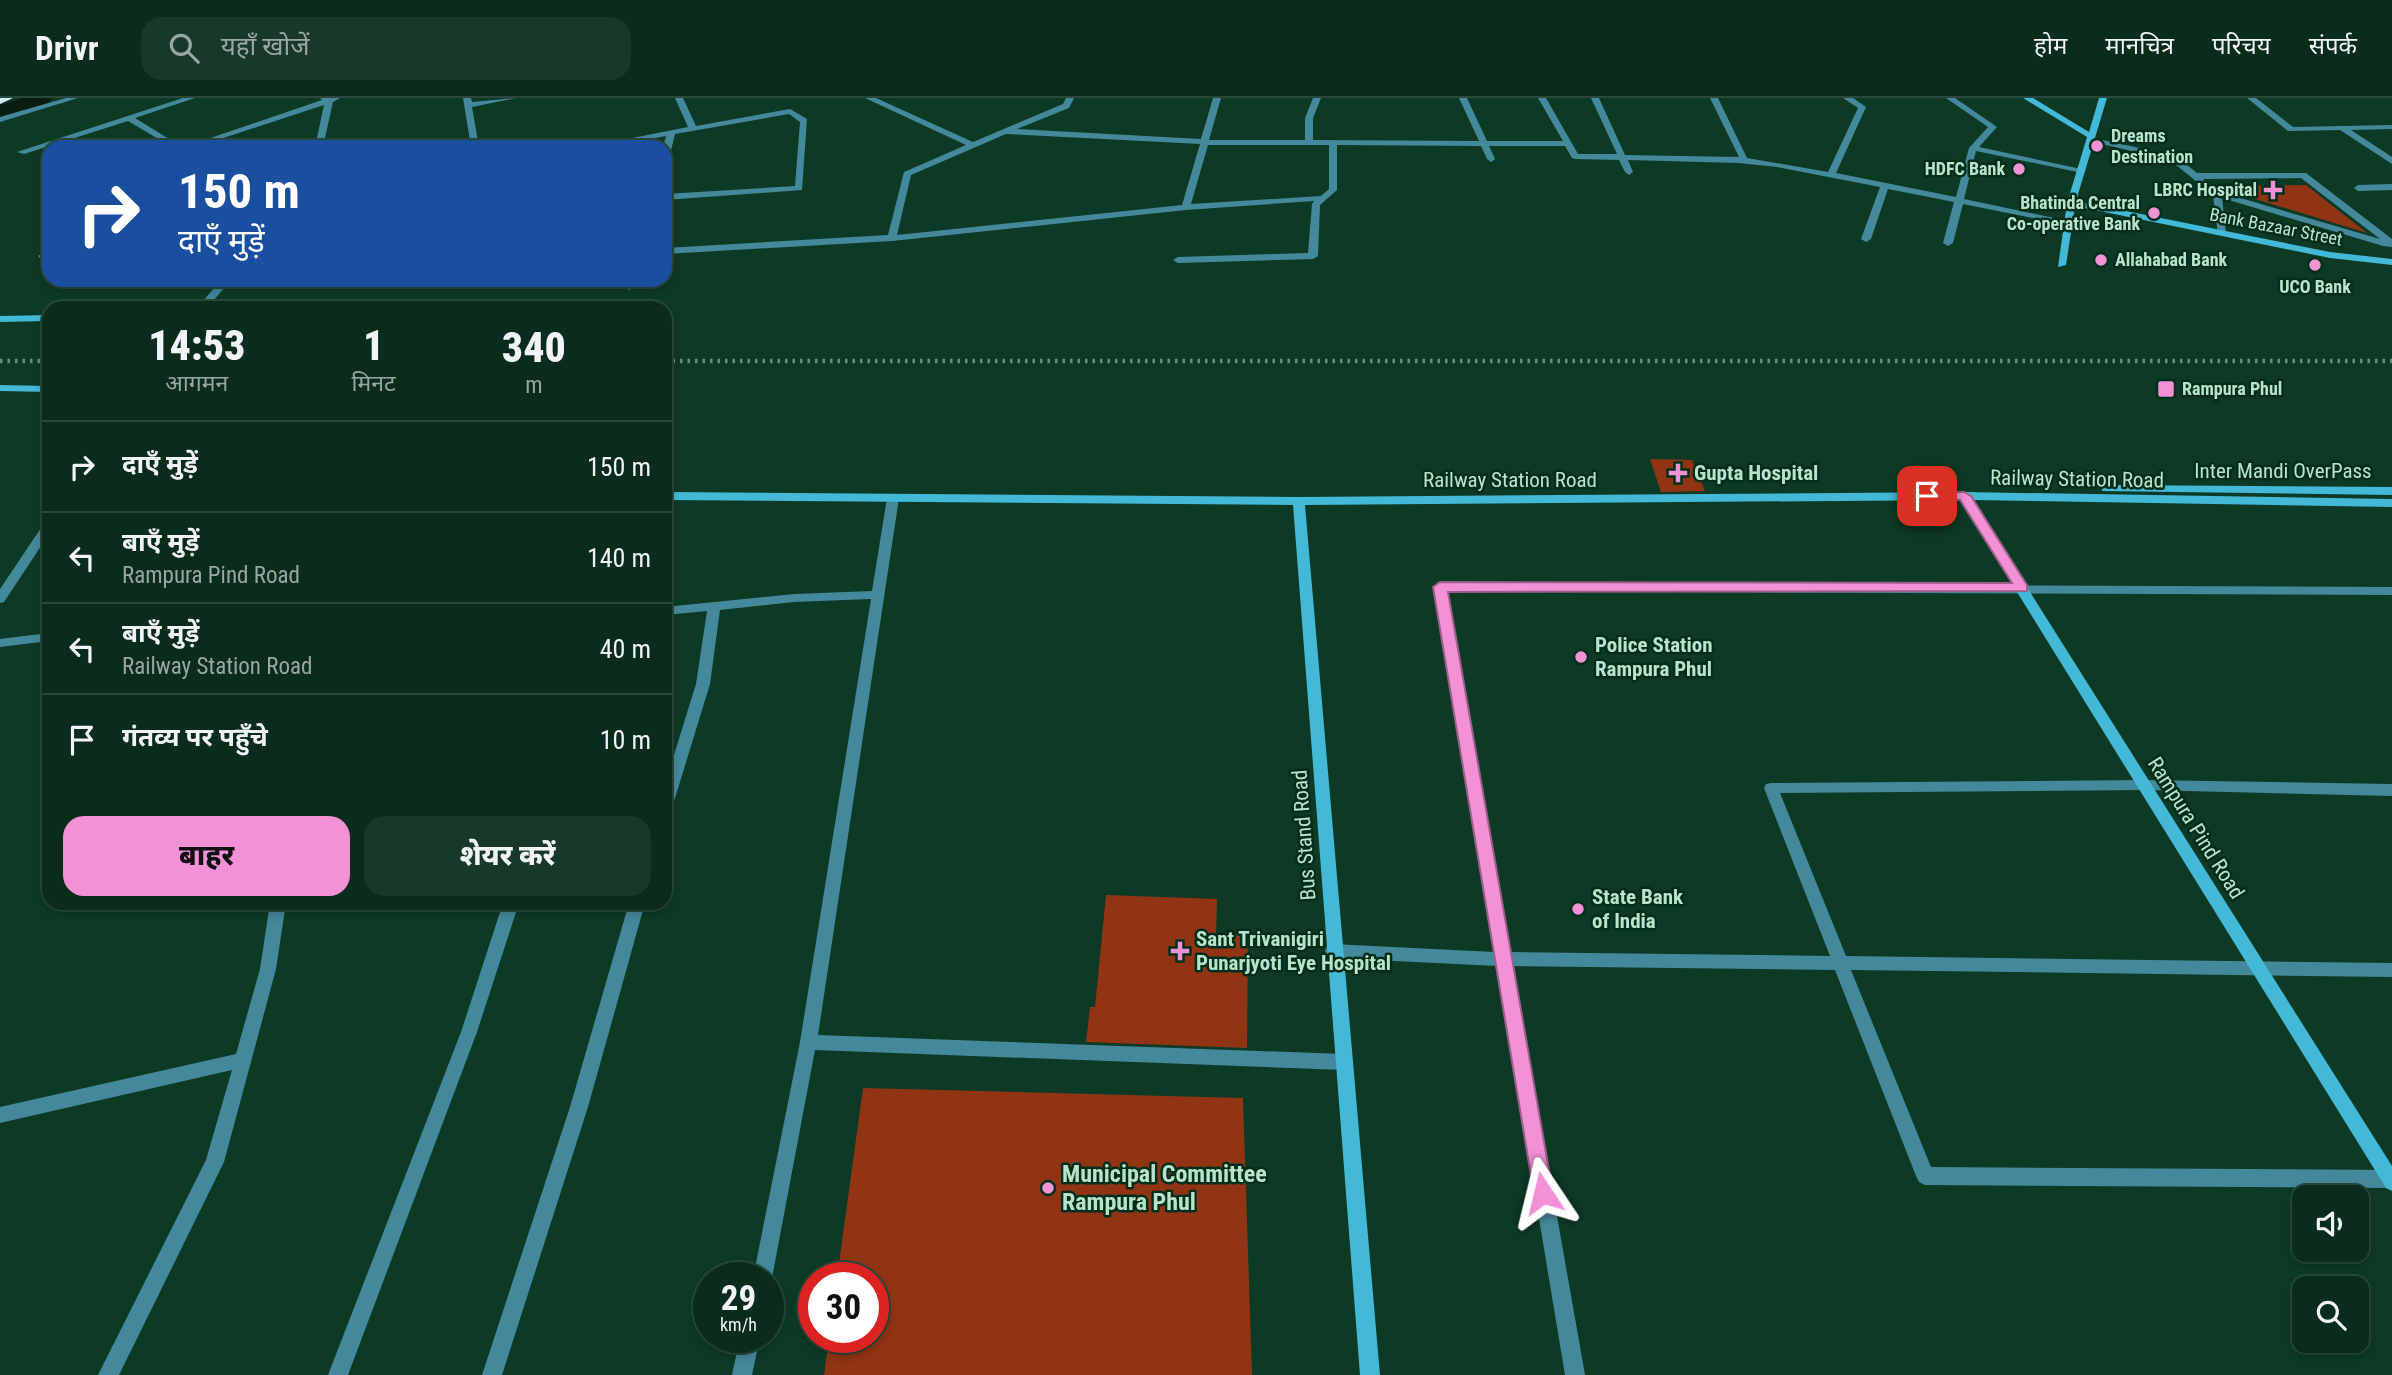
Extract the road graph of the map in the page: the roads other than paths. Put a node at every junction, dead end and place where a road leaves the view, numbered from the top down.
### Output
1 (7, 98) edge
2 (74, 98) edge
3 (191, 98) edge
4 (512, 98) edge
5 (679, 98) edge
6 (869, 98) edge
7 (1070, 98) edge
8 (1217, 98) edge
9 (1317, 98) edge
10 (1463, 98) edge
11 (1542, 98) edge
12 (1595, 98) edge
13 (1714, 98) edge
14 (1847, 98) edge
15 (1950, 98) edge
16 (2027, 98) edge
17 (2103, 98) edge
18 (2251, 98) edge
19 (330, 99) edge
20 (0, 100) edge
21 (468, 102) edge
22 (129, 118) junction
23 (0, 120) edge
24 (2392, 127) edge
25 (2342, 128) junction
26 (692, 129) junction
27 (1005, 131) junction
28 (671, 132) junction
29 (2092, 137) junction
30 (59, 140) edge
31 (166, 140) edge
32 (209, 140) edge
33 (321, 140) edge
34 (474, 140) edge
35 (628, 140) edge
36 (669, 140) edge
37 (1206, 142) junction
38 (1309, 142) junction
39 (1333, 143) junction
40 (1484, 143) junction
41 (1568, 144) junction
42 (42, 145) edge
43 (974, 145) junction
44 (1973, 148) junction
45 (21, 152) dead end
46 (1622, 156) junction
47 (2390, 158) edge
48 (1491, 159) dead end
49 (1744, 160) junction
50 (2082, 170) junction
51 (1629, 172) dead end
52 (1831, 174) junction
53 (2195, 176) junction
54 (1885, 185) junction
55 (2392, 187) edge
56 (2358, 188) dead end
57 (2217, 194) junction
58 (672, 197) edge
59 (1320, 198) junction
60 (1959, 200) junction
61 (2071, 203) junction
62 (1186, 207) junction
63 (2068, 222) junction
64 (2221, 233) junction
65 (892, 238) junction
66 (1866, 239) dead end
67 (1948, 243) dead end
68 (2392, 245) edge
69 (672, 251) edge
70 (1178, 260) dead end
71 (2392, 262) edge
72 (2062, 265) dead end
73 (220, 287) edge
74 (207, 301) edge
75 (42, 318) edge
76 (0, 319) edge
77 (0, 388) edge
78 (42, 389) edge
79 (1964, 491) junction
80 (2392, 491) edge
81 (672, 496) edge
82 (893, 498) junction
83 (1299, 501) junction
84 (2392, 503) edge
85 (42, 535) edge
86 (2022, 588) junction
87 (2392, 591) edge
88 (876, 595) junction
89 (0, 599) edge
90 (714, 607) junction
91 (672, 610) edge
92 (42, 638) edge
93 (0, 643) edge
94 (672, 785) edge
95 (2145, 785) junction
96 (2392, 790) edge
97 (277, 910) edge
98 (509, 910) edge
99 (635, 910) edge
100 (1333, 951) junction
101 (1502, 959) junction
102 (1838, 962) junction
103 (2258, 967) junction
104 (2392, 970) edge
105 (808, 1042) junction
106 (244, 1060) junction
107 (1343, 1062) junction
108 (0, 1115) edge
109 (2392, 1180) edge
110 (764, 1262) edge
111 (747, 1353) edge
112 (108, 1375) edge
113 (338, 1375) edge
114 (492, 1375) edge
115 (742, 1375) edge
116 (1370, 1375) edge
117 (1574, 1375) edge

1 - 20 highway
2 - 23 street
3 - 22 street
4 - 21 street
5 - 26 street
6 - 43 street
7 - 27 street
8 - 37 street
9 - 38 street
10 - 40 street
11 - 41 street
12 - 46 street
13 - 49 street
14 - 52 street
15 - 44 street
16 - 29 street
17 - 29 street
18 - 25 street
19 - 32 street
19 - 33 street
21 - 34 street
22 - 30 street
22 - 31 street
24 - 25 street
25 - 47 street
26 - 28 street
26 - 58 street
27 - 37 street
27 - 43 street
28 - 35 street
28 - 36 street
29 - 50 street
29 - 53 street
37 - 38 street
37 - 62 street
38 - 39 street
39 - 40 street
39 - 59 street
40 - 41 street
40 - 48 street
41 - 46 street
42 - 45 street
43 - 65 street
44 - 50 street
44 - 60 street
46 - 49 street
46 - 51 street
49 - 52 street
50 - 61 street
52 - 54 street
53 - 57 street
53 - 68 street
54 - 60 street
54 - 66 street
55 - 56 street
57 - 64 street
57 - 68 street
59 - 62 street
59 - 70 street
60 - 63 street
60 - 67 street
61 - 63 street
61 - 64 street, Bank Bazaar Street
62 - 65 street
63 - 72 street
64 - 71 street, Bank Bazaar Street
65 - 69 street
73 - 74 street
75 - 76 street
77 - 78 street
79 - 80 street, Inter Mandi OverPass
79 - 83 street, Railway Station Road
79 - 84 street, Railway Station Road
79 - 86 street, Rampura Pind Road
81 - 82 street, Railway Station Road
82 - 83 street, Railway Station Road
82 - 88 street
83 - 100 street, Bus Stand Road
85 - 89 street
86 - 87 street
86 - 95 street, Rampura Pind Road
86 - 101 street
88 - 90 street
88 - 105 street
90 - 91 street
90 - 94 street
92 - 93 street
95 - 96 street
95 - 102 street
95 - 103 street, Rampura Pind Road
97 - 106 street
98 - 113 street
99 - 114 street
100 - 101 street
100 - 107 street, Bus Stand Road
101 - 102 street
101 - 117 street
102 - 103 street
102 - 109 street
103 - 104 street
103 - 109 street, Rampura Pind Road
105 - 107 street
105 - 110 street
106 - 108 street
106 - 112 street
107 - 116 street, Bus Stand Road
111 - 115 street

